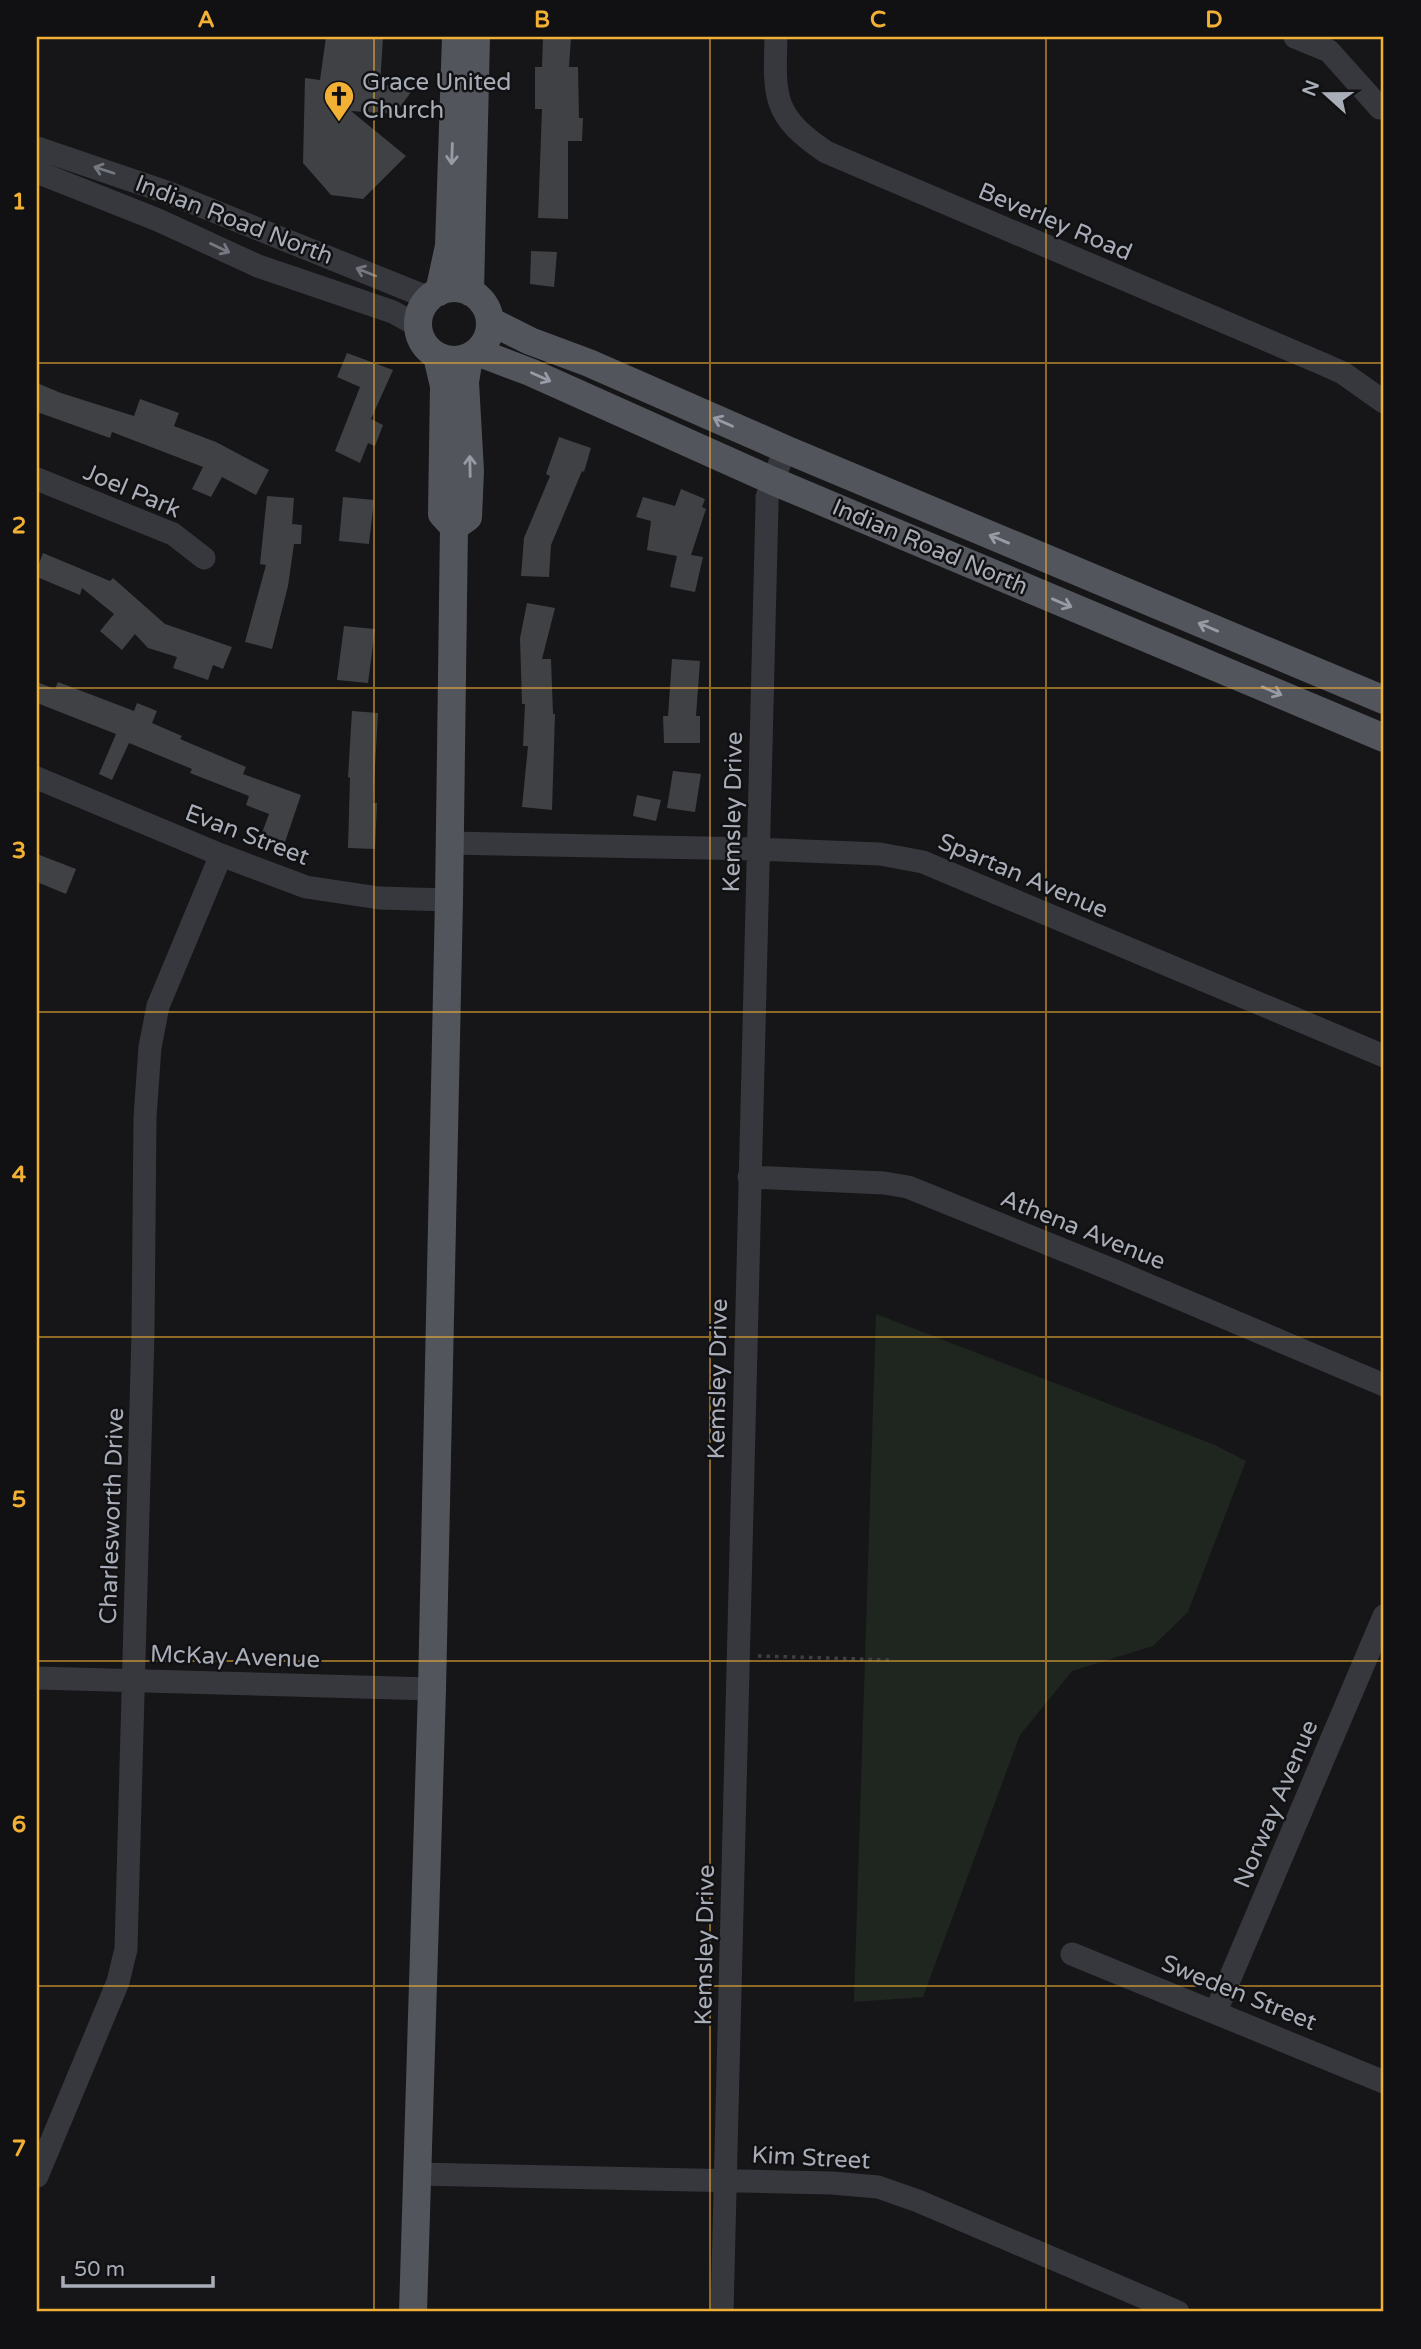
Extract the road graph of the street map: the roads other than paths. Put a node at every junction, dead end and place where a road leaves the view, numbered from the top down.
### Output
1 (456, 37) edge
2 (476, 37) edge
3 (776, 37) edge
4 (1295, 37) edge
5 (1380, 108) dead end
6 (37, 148) edge
7 (37, 173) edge
8 (470, 292) junction
9 (434, 295) junction
10 (490, 321) junction
11 (418, 326) junction
12 (473, 355) junction
13 (437, 356) junction
14 (1384, 402) edge
15 (785, 449) junction
16 (37, 479) edge
17 (773, 481) junction
18 (454, 527) junction
19 (204, 558) dead end
20 (1384, 700) edge
21 (1382, 732) edge
22 (37, 778) edge
23 (450, 843) junction
24 (758, 849) junction
25 (221, 855) junction
26 (449, 900) junction
27 (1384, 1056) edge
28 (749, 1177) junction
29 (1384, 1385) edge
30 (1384, 1616) edge
31 (37, 1678) edge
32 (134, 1680) junction
33 (432, 1689) junction
34 (1072, 1954) dead end
35 (1216, 2011) junction
36 (1384, 2082) edge
37 (416, 2174) junction
38 (37, 2176) edge
39 (726, 2181) junction
40 (413, 2312) edge
41 (722, 2312) edge
42 (1178, 2312) edge

1 -> 9 main road
2 - 8 main road
3 - 14 street, Beverley Road
4 - 5 street
9 -> 6 street, Indian Road North
7 -> 11 street, Indian Road North
8 - 9 main road, Indian Road North
8 - 10 main road, Indian Road North
9 - 11 main road
10 - 12 main road
15 -> 10 main road, Indian Road North
11 - 13 main road
12 - 13 main road, Indian Road North
12 -> 17 main road, Indian Road North
18 -> 12 main road
13 - 18 main road
15 - 17 street, Kemsley Drive
20 -> 15 main road, Indian Road North
16 - 19 street, Joel Park
17 -> 21 main road, Indian Road North
17 - 24 street, Kemsley Drive
18 - 23 main road
22 - 25 street, Evan Street
23 - 24 street, Spartan Avenue
23 - 26 main road
24 - 27 street, Spartan Avenue
24 - 28 street, Kemsley Drive
25 - 26 street, Evan Street
25 - 32 street, Charlesworth Drive
26 - 33 main road
28 - 29 street, Athena Avenue
28 - 39 street, Kemsley Drive
30 - 35 street, Norway Avenue
31 - 32 street, McKay Avenue
32 - 33 street, McKay Avenue
32 - 38 street, Charlesworth Drive
33 - 37 main road
34 - 35 street, Sweden Street
35 - 36 street, Sweden Street
37 - 39 street, Kim Street
37 - 40 main road
39 - 41 street, Kemsley Drive
39 - 42 street, Kim Street

